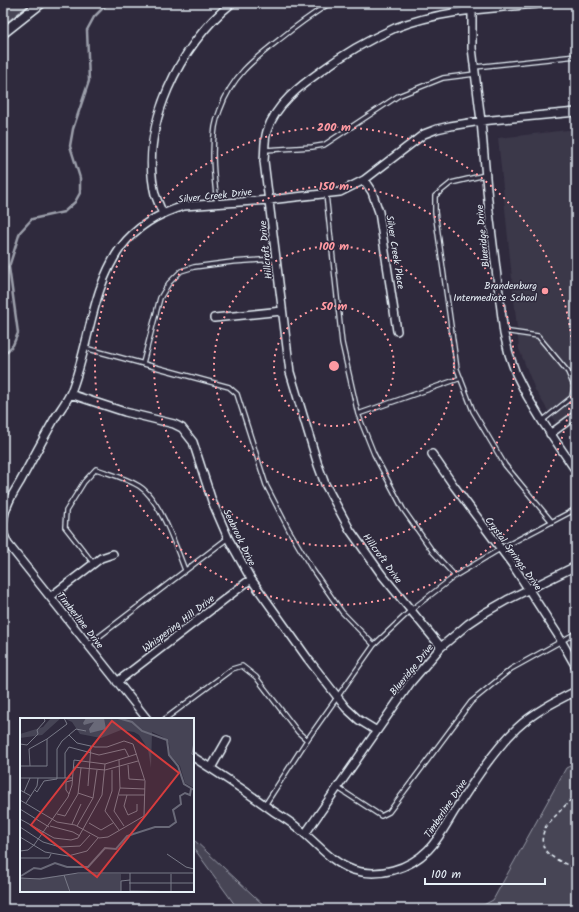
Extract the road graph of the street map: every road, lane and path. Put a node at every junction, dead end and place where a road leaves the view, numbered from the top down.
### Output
1 (41, 3) edge
2 (232, 3) edge
3 (330, 3) edge
4 (472, 3) edge
5 (548, 3) edge
6 (472, 11) junction
7 (3, 33) edge
8 (576, 56) edge
9 (475, 70) junction
10 (576, 112) edge
11 (481, 120) junction
12 (265, 150) junction
13 (486, 174) junction
14 (364, 180) junction
15 (326, 194) junction
16 (270, 200) junction
17 (217, 203) junction
18 (163, 214) junction
19 (276, 259) junction
20 (282, 311) junction
21 (214, 318) dead end
22 (504, 330) junction
23 (397, 331) dead end
24 (85, 348) junction
25 (143, 363) junction
26 (461, 378) junction
27 (70, 394) junction
28 (358, 414) junction
29 (576, 415) edge
30 (542, 421) junction
31 (550, 434) junction
32 (432, 454) dead end
33 (576, 471) edge
34 (576, 509) edge
35 (3, 518) edge
36 (552, 522) junction
37 (3, 524) edge
38 (3, 530) edge
39 (228, 538) junction
40 (500, 549) junction
41 (113, 554) dead end
42 (94, 564) junction
43 (576, 566) edge
44 (185, 570) junction
45 (455, 576) junction
46 (251, 579) junction
47 (529, 590) junction
48 (50, 597) junction
49 (411, 610) junction
50 (576, 633) edge
51 (562, 641) junction
52 (88, 645) junction
53 (374, 645) junction
54 (441, 647) junction
55 (576, 667) edge
56 (117, 682) junction
57 (576, 691) edge
58 (338, 697) junction
59 (146, 718) edge
60 (166, 718) edge
61 (377, 731) junction
62 (227, 740) dead end
63 (307, 740) junction
64 (194, 758) edge
65 (211, 768) junction
66 (338, 788) junction
67 (576, 794) edge
68 (265, 805) junction
69 (305, 834) junction
70 (576, 869) edge

1 - 7 main road
2 - 18 street
3 - 17 lane
4 - 6 street, Blueridge Drive
5 - 6 street, Hillcroft Drive
6 - 9 street, Blueridge Drive
6 - 12 street, Hillcroft Drive
8 - 9 lane
9 - 11 street, Blueridge Drive
9 - 12 lane
10 - 11 street, Silver Creek Drive
11 - 13 street, Blueridge Drive
11 - 14 street, Silver Creek Drive
12 - 16 street, Hillcroft Drive
13 - 22 street, Blueridge Drive
13 - 26 lane
14 - 15 street, Silver Creek Drive
14 - 23 street, Silver Creek Place
15 - 16 street, Silver Creek Drive
15 - 28 lane
16 - 17 street, Silver Creek Drive
16 - 19 street, Hillcroft Drive
17 - 18 street, Silver Creek Drive
18 - 24 street, Silver Creek Drive
19 - 20 street, Hillcroft Drive
19 - 25 lane
20 - 21 street
20 - 49 street, Hillcroft Drive
22 - 30 street, Blueridge Drive
22 - 30 lane
24 - 25 lane
24 - 27 street, Silver Creek Drive
25 - 53 lane
26 - 28 lane
26 - 36 lane
27 - 35 street, Silver Creek Drive
27 - 39 street, Seabrook Drive
28 - 45 lane
29 - 31 street
30 - 31 street, Blueridge Drive
31 - 33 street, Blueridge Drive
32 - 40 street, Crystal Springs Drive
34 - 36 lane
35 - 37 street
36 - 40 lane
38 - 48 street, Timberline Drive
39 - 44 lane
39 - 46 street, Seabrook Drive
40 - 45 lane
40 - 47 street, Crystal Springs Drive
41 - 42 street
42 - 44 lane
42 - 48 street
43 - 47 street, Blueridge Drive
44 - 52 lane
45 - 49 lane
46 - 56 street, Whispering Hill Drive
46 - 58 street, Seabrook Drive
47 - 51 street, Crystal Springs Drive
47 - 54 street, Blueridge Drive
48 - 52 street, Timberline Drive
49 - 53 lane
49 - 54 street, Hillcroft Drive
50 - 51 lane
51 - 55 street, Crystal Springs Drive
51 - 66 lane
52 - 56 street, Timberline Drive
53 - 58 lane
54 - 61 street, Blueridge Drive
56 - 59 street, Timberline Drive
57 - 69 street, Timberline Drive
58 - 61 street, Seabrook Drive
58 - 63 lane
60 - 63 lane
61 - 66 street, Blueridge Drive
62 - 65 street
63 - 68 lane
64 - 65 street, Timberline Drive
65 - 68 street, Timberline Drive
66 - 69 street, Blueridge Drive
67 - 70 path
68 - 69 street, Timberline Drive

